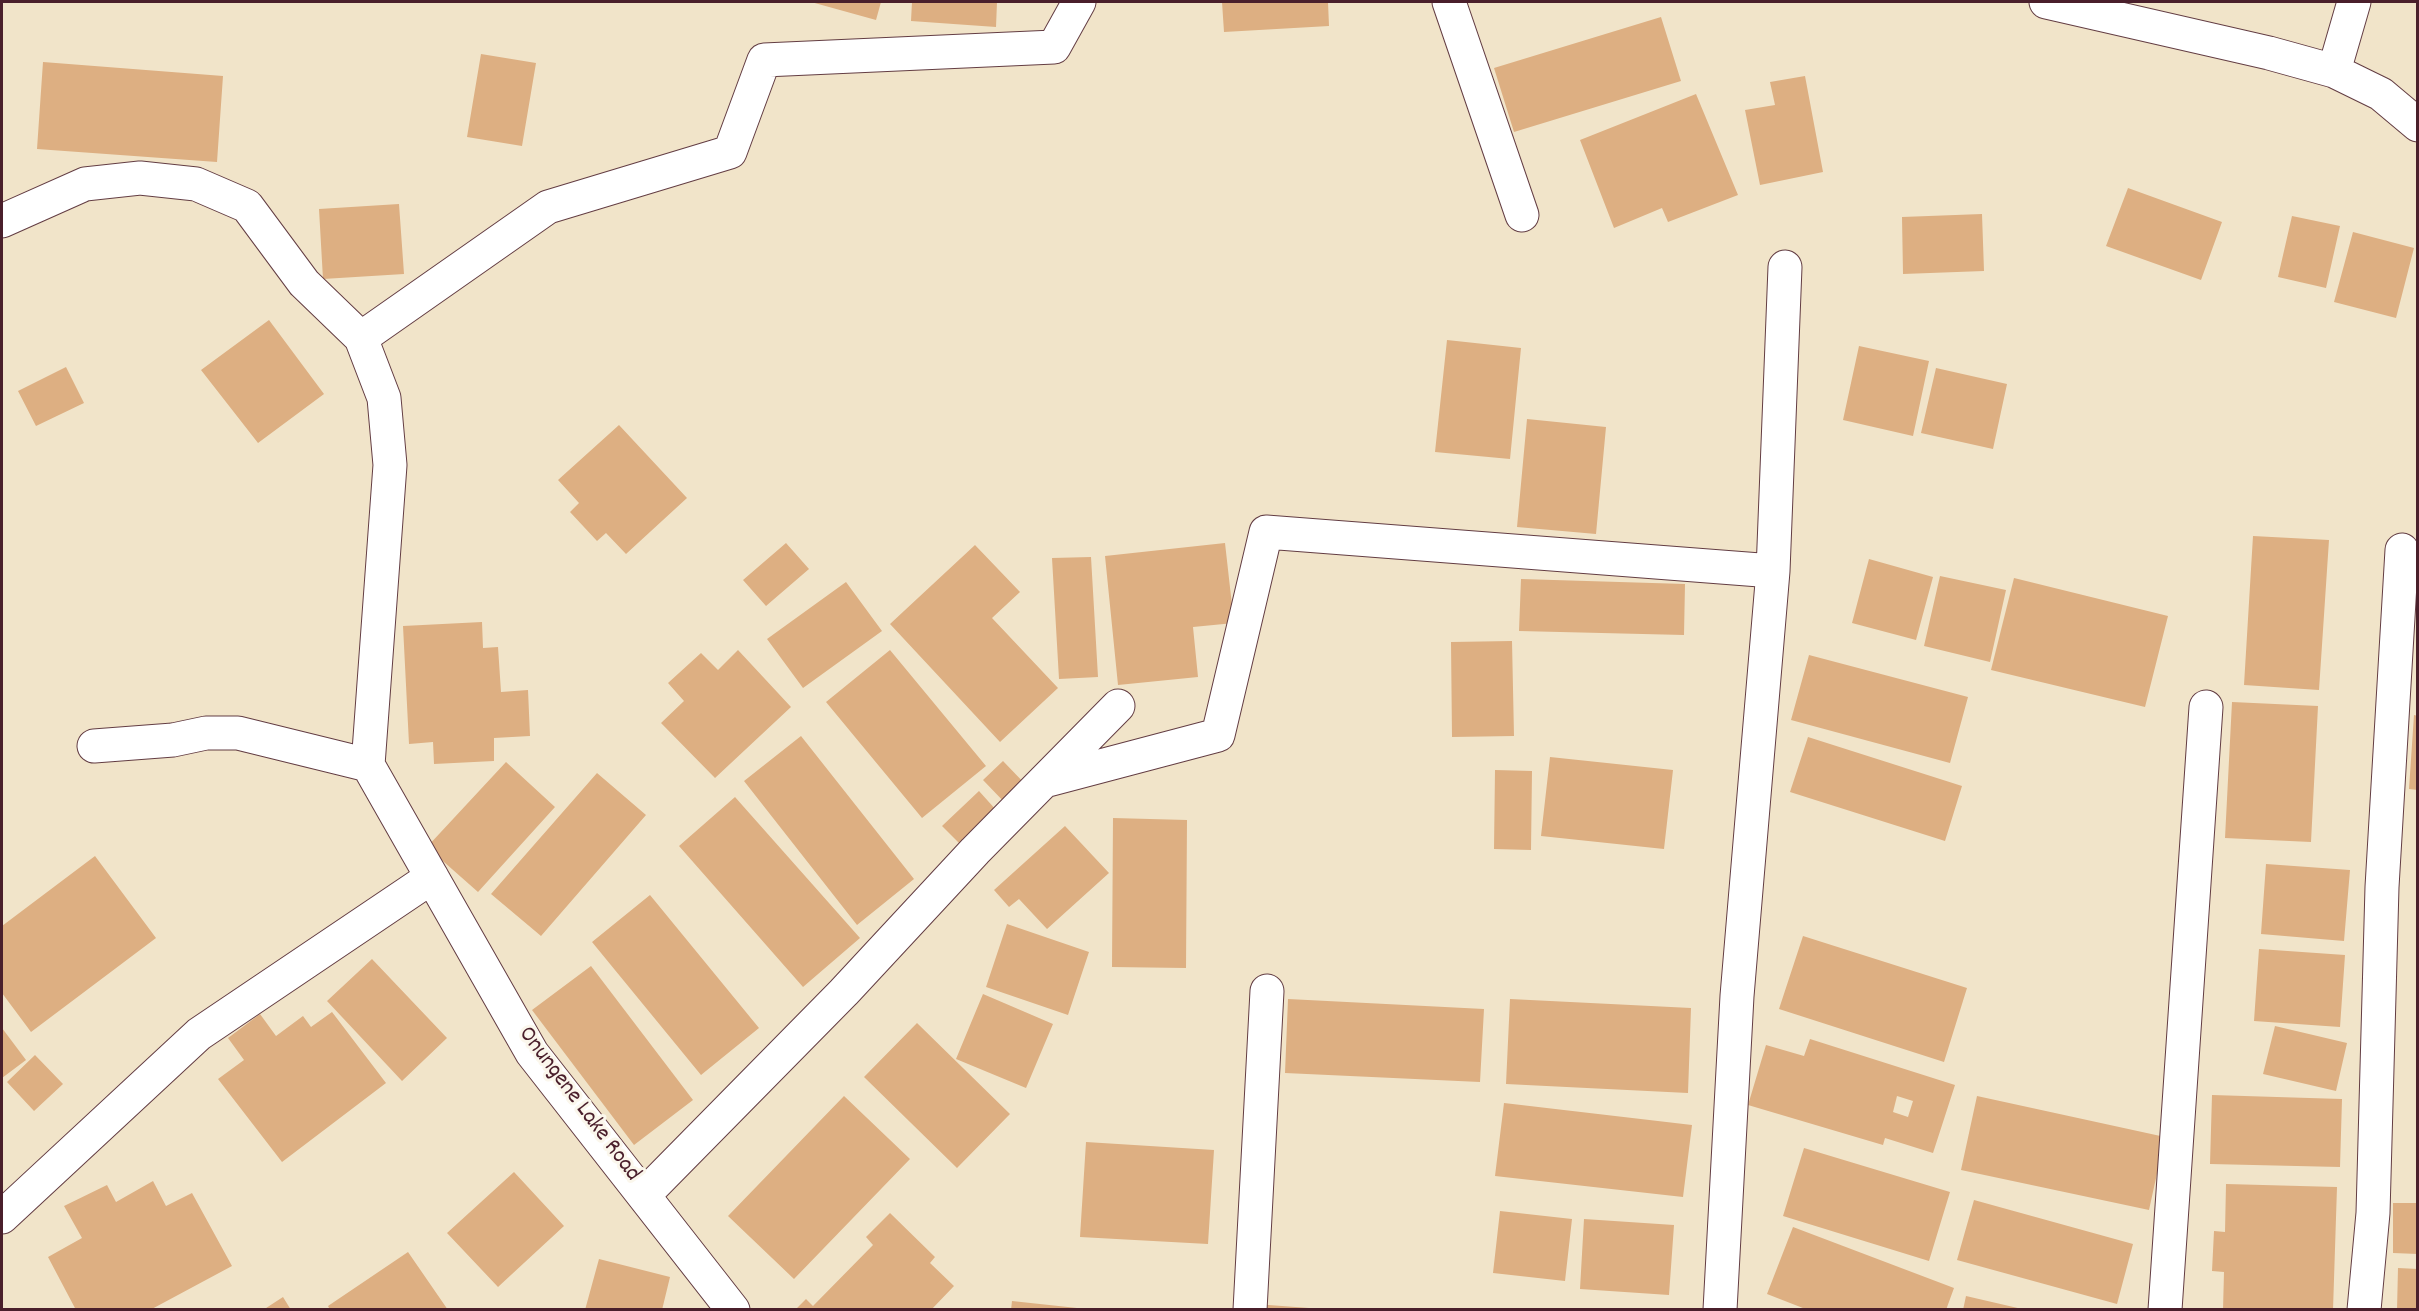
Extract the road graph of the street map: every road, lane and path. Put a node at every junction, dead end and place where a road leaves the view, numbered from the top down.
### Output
1 (1079, 2) edge
2 (1449, 2) edge
3 (2046, 2) edge
4 (2354, 2) edge
5 (2334, 71) junction
6 (2418, 125) edge
7 (1522, 215) dead end
8 (2, 221) edge
9 (1785, 267) dead end
10 (361, 338) junction
11 (2402, 550) dead end
12 (1773, 571) junction
13 (1118, 706) dead end
14 (2206, 707) dead end
15 (94, 746) dead end
16 (368, 765) junction
17 (1044, 781) junction
18 (432, 877) junction
19 (1267, 991) dead end
20 (645, 1194) junction
21 (2, 1217) edge
22 (733, 1310) edge
23 (1250, 1310) edge
24 (1720, 1310) edge
25 (2165, 1310) edge
26 (2364, 1310) edge

1 - 10 street
2 - 7 street
3 - 5 street
4 - 5 street
5 - 6 street
8 - 10 street
9 - 12 street
10 - 16 street
11 - 26 street
12 - 17 street
12 - 24 street
13 - 17 street
14 - 25 street
15 - 16 street
16 - 18 street, Onungene Lake Road
17 - 20 street
18 - 20 street, Onungene Lake Road
18 - 21 street
19 - 23 street
20 - 22 street, Onungene Lake Road

